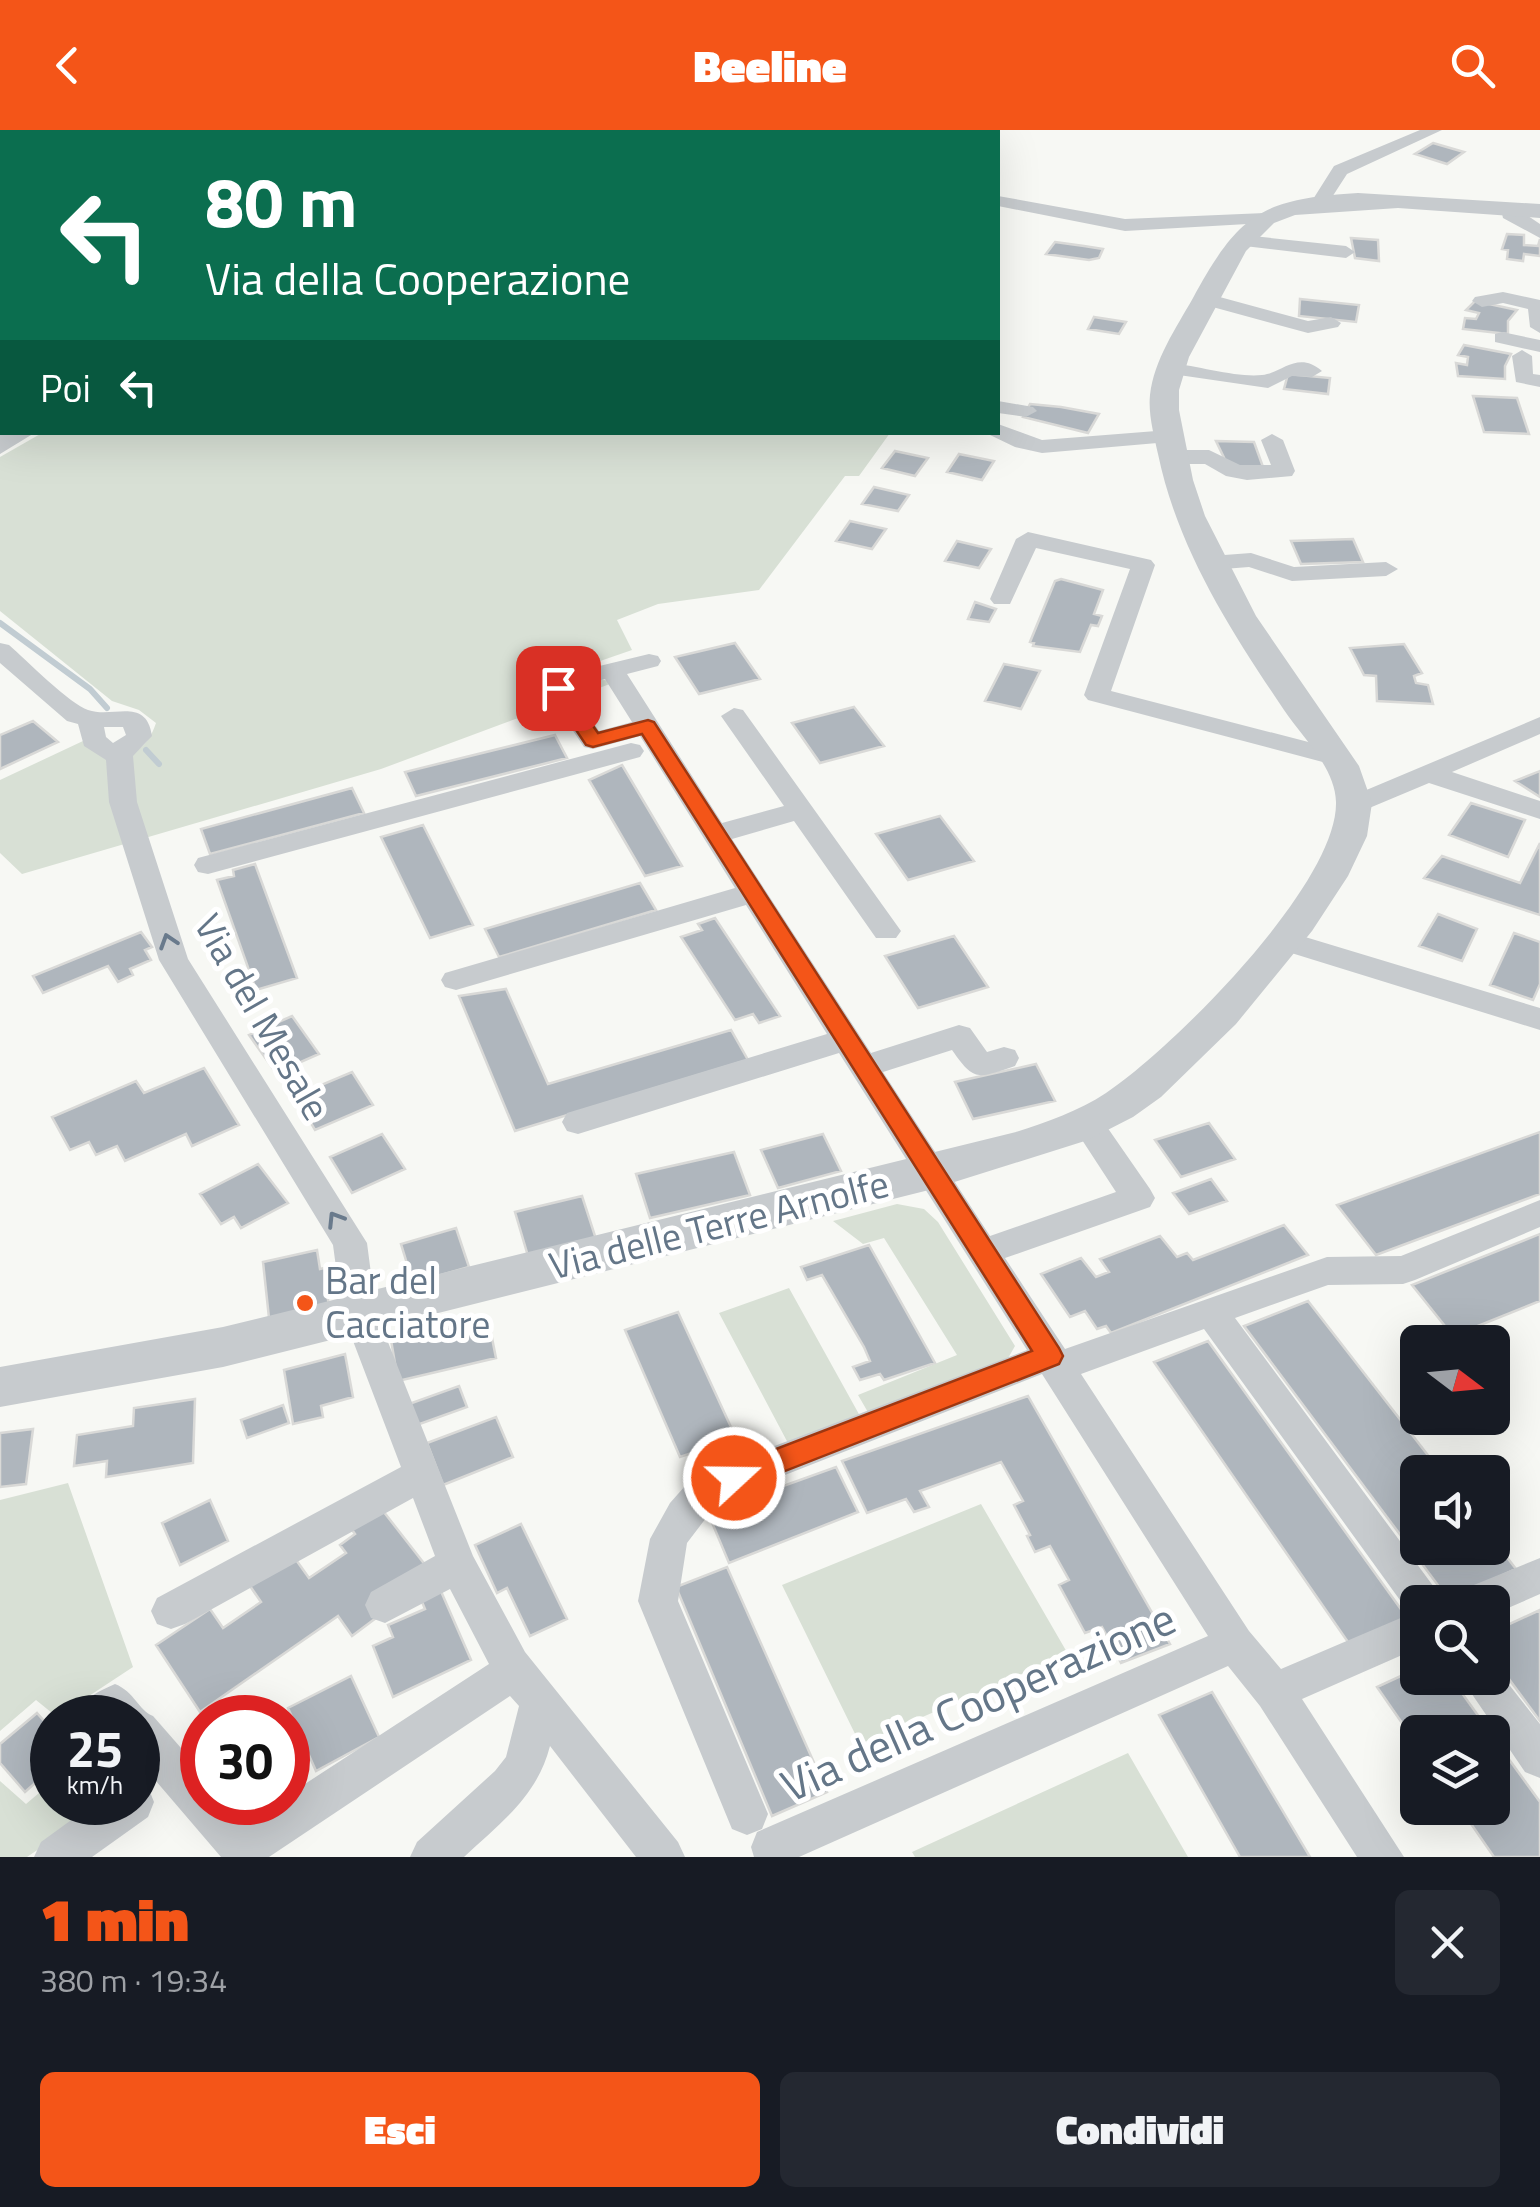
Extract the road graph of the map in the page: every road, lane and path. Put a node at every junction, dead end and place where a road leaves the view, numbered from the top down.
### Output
1 (1434, 130) edge
2 (1000, 201) edge
3 (1319, 204) junction
4 (1510, 209) junction
5 (1540, 211) edge
6 (1264, 218) junction
7 (1540, 232) edge
8 (1243, 241) junction
9 (1346, 252) dead end
10 (1205, 299) junction
11 (1482, 302) dead end
12 (1540, 322) edge
13 (1331, 323) dead end
14 (1502, 338) dead end
15 (1531, 351) edge
16 (1172, 369) junction
17 (1312, 371) dead end
18 (1540, 381) edge
19 (1000, 407) edge
20 (1026, 411) dead end
21 (1047, 425) dead end
22 (1000, 431) edge
23 (1090, 440) junction
24 (1272, 440) dead end
25 (1171, 446) junction
26 (1211, 563) junction
27 (1386, 569) dead end
28 (1002, 599) dead end
29 (0, 650) edge
30 (648, 661) dead end
31 (612, 670) junction
32 (734, 716) dead end
33 (1540, 725) edge
34 (653, 735) junction
35 (1428, 773) junction
36 (1345, 779) junction
37 (1540, 810) edge
38 (798, 811) junction
39 (716, 834) junction
40 (208, 865) dead end
41 (753, 894) junction
42 (886, 931) dead end
43 (1282, 940) junction
44 (456, 980) dead end
45 (1540, 1019) edge
46 (854, 1053) junction
47 (1004, 1058) dead end
48 (578, 1122) dead end
49 (1086, 1123) junction
50 (930, 1173) junction
51 (1540, 1213) edge
52 (982, 1252) junction
53 (359, 1312) junction
54 (1211, 1312) junction
55 (1053, 1362) junction
56 (0, 1388) edge
57 (423, 1474) junction
58 (457, 1564) junction
59 (1540, 1576) edge
60 (1412, 1585) edge
61 (1510, 1589) edge
62 (385, 1605) dead end
63 (171, 1611) dead end
64 (1400, 1637) edge
65 (1235, 1644) junction
66 (520, 1676) junction
67 (1274, 1692) junction
68 (1493, 1695) edge
69 (160, 1756) edge
70 (1540, 1758) edge
71 (175, 1773) junction
72 (160, 1784) edge
73 (310, 1788) edge
74 (747, 1814) dead end
75 (101, 1825) edge
76 (56, 1857) edge
77 (432, 1857) edge
78 (663, 1857) edge
79 (776, 1857) edge
80 (1382, 1857) edge

1 - 3 street
2 - 6 street
3 - 4 street
3 - 6 street
4 - 5 street
4 - 7 street
6 - 8 street
8 - 9 street
8 - 10 street
10 - 13 street
10 - 16 street
11 - 12 street
14 - 15 street
15 - 18 street
16 - 17 street
16 - 25 street
19 - 20 street
21 - 23 street
22 - 23 street
23 - 25 street
24 - 25 street
25 - 26 street
26 - 27 street
26 - 36 street
28 - 36 street
53 -> 29 street, Via del Mesale
30 - 31 street
31 - 34 street, Via della Cooperazione
31 - 34 street
32 - 38 street
33 - 35 street
34 - 39 street, Via della Cooperazione
34 - 40 street
35 - 36 street
35 - 37 street
36 - 43 street, Via delle Terre Arnolfe
38 - 39 street
38 - 42 street
39 - 41 street, Via della Cooperazione
41 - 44 street
41 - 46 street, Via della Cooperazione
43 - 45 street
43 - 49 street, Via delle Terre Arnolfe
46 - 47 street
46 - 48 street
46 - 50 street, Via della Cooperazione
49 - 50 street, Via delle Terre Arnolfe
49 - 52 street
50 - 52 street, Via della Cooperazione
50 - 53 street, Via delle Terre Arnolfe
51 - 54 street
52 - 55 street, Via della Cooperazione
53 - 56 street, Via delle Terre Arnolfe
53 - 57 street, Via del Mesale
54 - 55 street
54 - 60 street
55 - 65 street, Via della Cooperazione
55 - 74 street, Via della Cooperazione
57 - 58 street, Via del Mesale
57 - 63 street
58 - 62 street
58 - 66 street, Via del Mesale
59 - 61 street
64 - 67 street
65 - 67 street, Via della Cooperazione
65 - 79 street, Via della Cooperazione
66 - 71 street
66 - 73 street
66 - 77 street
66 - 78 street, Via del Mesale
67 - 80 street, Via della Cooperazione
68 - 70 street
69 - 71 street
71 - 72 street
75 - 76 street

